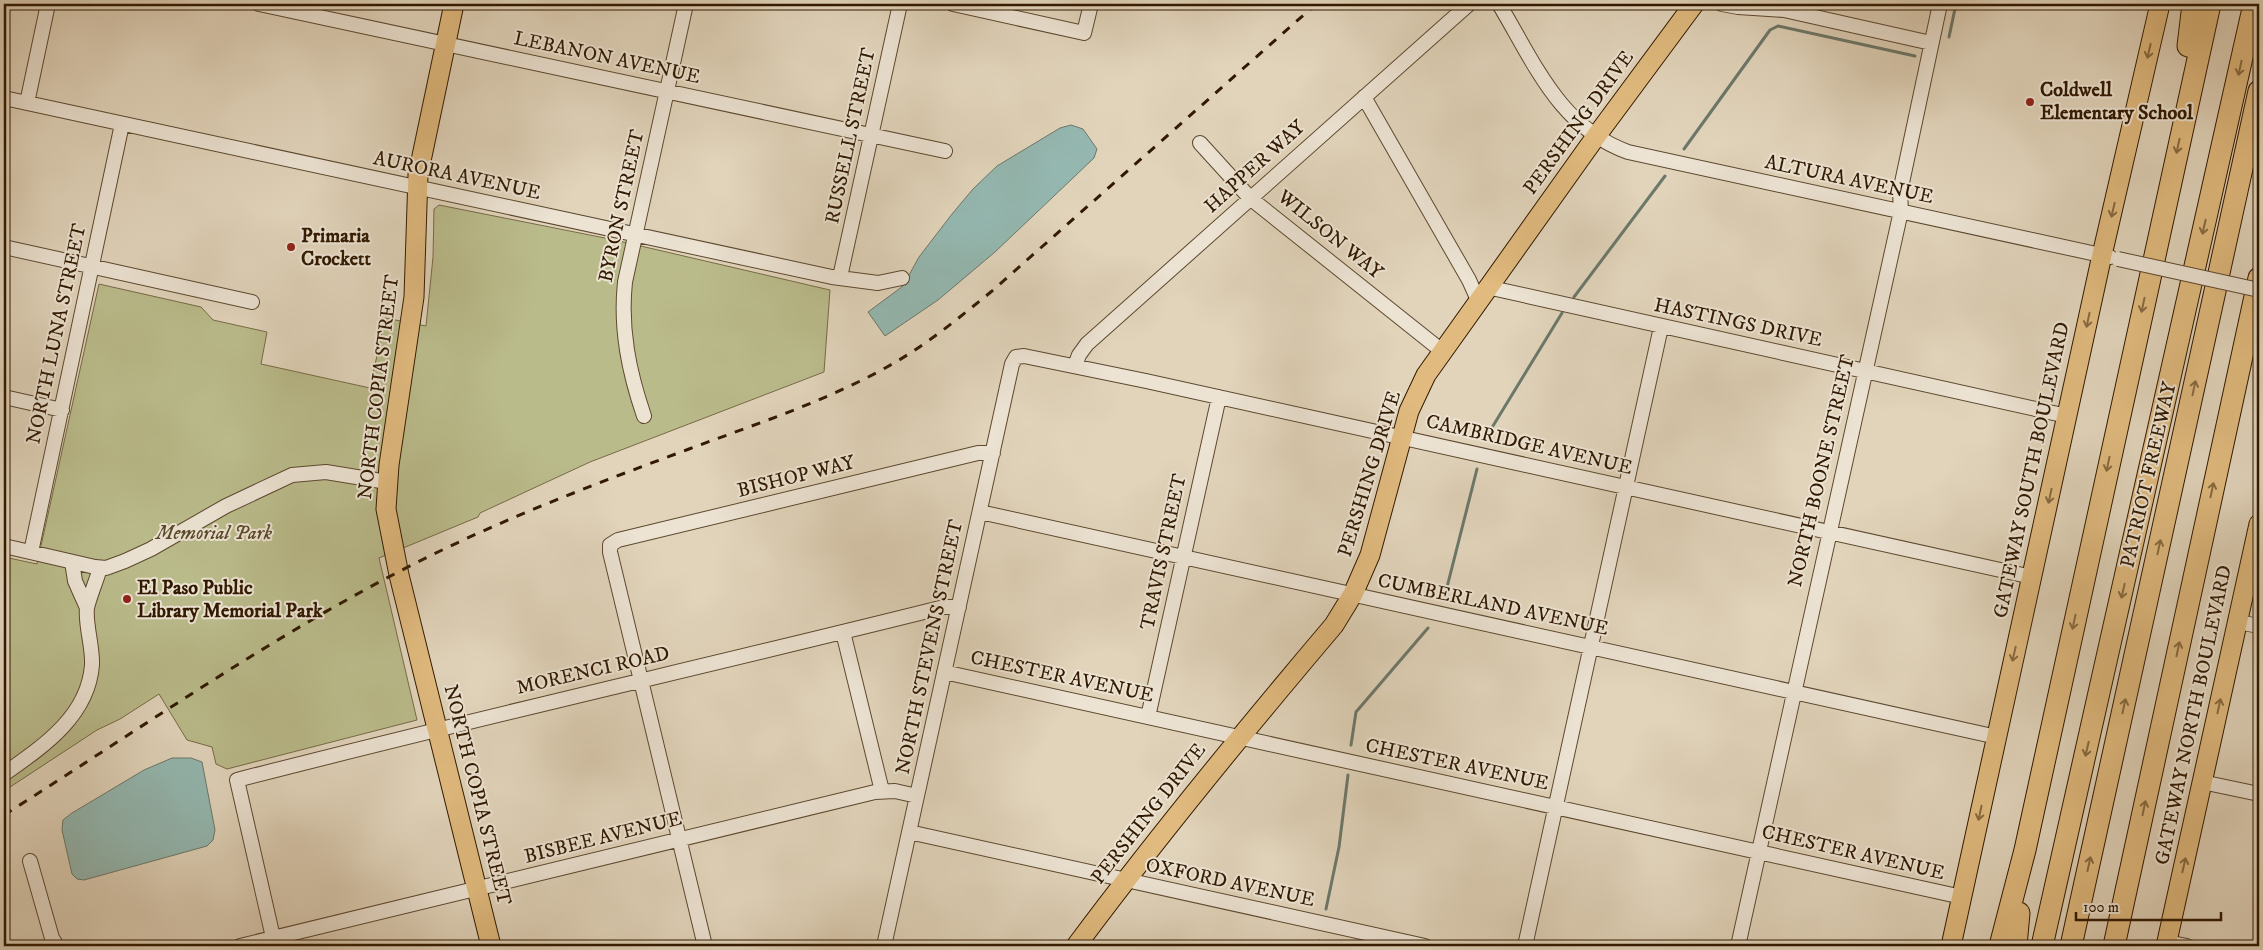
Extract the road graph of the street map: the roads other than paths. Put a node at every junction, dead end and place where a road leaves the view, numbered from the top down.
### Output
1 (48, 4) edge
2 (259, 4) edge
3 (454, 4) edge
4 (686, 4) edge
5 (900, 4) edge
6 (953, 4) edge
7 (1091, 4) edge
8 (1469, 4) edge
9 (1499, 4) edge
10 (1694, 4) edge
11 (1722, 4) edge
12 (1940, 4) edge
13 (2160, 4) edge
14 (2193, 4) edge
15 (2210, 4) edge
16 (2254, 4) edge
17 (1931, 43) junction
18 (446, 44) junction
19 (2193, 82) junction
20 (666, 91) junction
21 (2259, 91) edge
22 (1364, 97) junction
23 (4, 98) edge
24 (27, 103) junction
25 (122, 124) junction
26 (1597, 135) junction
27 (871, 136) junction
28 (1200, 143) dead end
29 (945, 151) dead end
30 (417, 188) junction
31 (1250, 198) junction
32 (1901, 211) junction
33 (635, 236) junction
34 (4, 247) edge
35 (2110, 257) junction
36 (91, 266) junction
37 (840, 277) junction
38 (902, 278) dead end
39 (2259, 278) edge
40 (2259, 290) edge
41 (1483, 294) junction
42 (252, 302) dead end
43 (1661, 327) junction
44 (1442, 351) junction
45 (1016, 357) joint
46 (1075, 366) junction
47 (1865, 371) junction
48 (4, 397) edge
49 (1218, 397) junction
50 (62, 410) junction
51 (644, 416) dead end
52 (2068, 416) junction
53 (1401, 437) junction
54 (993, 453) junction
55 (387, 482) junction
56 (1626, 487) junction
57 (980, 512) junction
58 (2259, 524) edge
59 (1830, 532) junction
60 (4, 546) edge
61 (31, 552) junction
62 (1184, 557) junction
63 (72, 562) junction
64 (100, 568) junction
65 (2032, 577) junction
66 (1353, 594) junction
67 (959, 607) junction
68 (87, 608) junction
69 (2238, 622) junction
70 (2259, 626) edge
71 (843, 632) junction
72 (1591, 647) junction
73 (944, 672) junction
74 (642, 681) junction
75 (1794, 692) junction
76 (1148, 717) junction
77 (438, 728) junction
78 (1997, 737) junction
79 (1238, 738) junction
80 (4, 774) edge
81 (2202, 782) junction
82 (882, 791) junction
83 (2259, 794) edge
84 (917, 796) junction
85 (1555, 807) junction
86 (909, 832) junction
87 (680, 840) junction
88 (2024, 850) junction
89 (1759, 852) junction
90 (2134, 855) junction
91 (30, 861) dead end
92 (1125, 880) junction
93 (478, 889) junction
94 (1962, 897) junction
95 (274, 942) edge
96 (2166, 944) edge
97 (57, 946) edge
98 (240, 946) edge
99 (491, 946) edge
100 (705, 946) edge
101 (884, 946) edge
102 (1076, 946) edge
103 (1425, 946) edge
104 (1525, 946) edge
105 (1738, 946) edge
106 (1950, 946) edge
107 (2000, 946) edge
108 (2016, 946) edge
109 (2042, 946) edge
110 (2071, 946) edge
111 (2100, 946) edge
112 (2114, 946) edge
113 (2187, 946) edge

1 - 24 street
2 - 18 street, LEBANON AVENUE
3 - 18 main road, NORTH COPIA STREET
4 - 20 street, BYRON STREET
5 - 27 street, RUSSELL STREET
6 - 7 street
8 - 22 street, HAPPER WAY
9 - 26 street, ALTURA AVENUE
10 - 26 main road, PERSHING DRIVE
11 - 17 street
12 - 17 street, NORTH BOONE STREET
13 -> 35 main road, GATEWAY SOUTH BOULEVARD
14 - 19 highway
15 - 19 highway
16 -> 109 highway, PATRIOT FREEWAY
17 - 32 street, NORTH BOONE STREET
18 - 20 street, LEBANON AVENUE
18 - 30 main road, NORTH COPIA STREET
19 -> 88 highway
20 - 27 street, LEBANON AVENUE
20 - 33 street, BYRON STREET
110 -> 21 highway, PATRIOT FREEWAY
22 - 31 street, HAPPER WAY
22 - 41 street
23 - 24 street, AURORA AVENUE
24 - 25 street, AURORA AVENUE
25 - 30 street, AURORA AVENUE
25 - 36 street, NORTH LUNA STREET
26 - 32 street, ALTURA AVENUE
26 - 41 main road, PERSHING DRIVE
27 - 29 street, LEBANON AVENUE
27 - 37 street, RUSSELL STREET
28 - 31 street, WILSON WAY
30 - 33 street, AURORA AVENUE
30 - 55 main road, NORTH COPIA STREET
31 - 44 street, WILSON WAY
31 - 46 street, HAPPER WAY
32 - 35 street, ALTURA AVENUE
32 - 47 street, NORTH BOONE STREET
33 - 37 street, AURORA AVENUE
33 - 51 street, BYRON STREET
34 - 36 street
35 - 40 street, ALTURA AVENUE, bridge
35 -> 52 main road, GATEWAY SOUTH BOULEVARD
36 - 42 street
36 - 50 street, NORTH LUNA STREET
37 - 38 street, AURORA AVENUE
90 -> 39 highway
41 - 43 street, HASTINGS DRIVE
41 - 44 main road, PERSHING DRIVE
43 - 47 street, HASTINGS DRIVE
43 - 56 street
44 - 53 main road, PERSHING DRIVE
45 - 46 street, CAMBRIDGE AVENUE
45 - 54 street, NORTH STEVENS STREET
46 - 49 street, CAMBRIDGE AVENUE
47 - 52 street, HASTINGS DRIVE
47 - 59 street, NORTH BOONE STREET
48 - 50 street
49 - 53 street, CAMBRIDGE AVENUE
49 - 62 street, TRAVIS STREET
50 - 61 street, NORTH LUNA STREET
52 -> 65 main road, GATEWAY SOUTH BOULEVARD
53 - 56 street, CAMBRIDGE AVENUE
53 - 66 main road, PERSHING DRIVE
54 - 57 street, NORTH STEVENS STREET
54 - 74 street, BISHOP WAY
55 - 64 street
55 - 77 main road, NORTH COPIA STREET
56 - 59 street, CAMBRIDGE AVENUE
56 - 72 street
57 - 62 street, CUMBERLAND AVENUE
57 - 67 street, NORTH STEVENS STREET
58 - 69 main road, GATEWAY NORTH BOULEVARD
59 - 65 street, CAMBRIDGE AVENUE
59 - 75 street, NORTH BOONE STREET
60 - 61 street
61 - 63 street
62 - 66 street, CUMBERLAND AVENUE
62 - 76 street, TRAVIS STREET
63 - 64 street
63 - 68 street
64 - 68 street
65 -> 78 main road, GATEWAY SOUTH BOULEVARD
66 - 72 street, CUMBERLAND AVENUE
66 - 79 main road, PERSHING DRIVE
67 - 71 street, MORENCI ROAD
67 - 73 street, NORTH STEVENS STREET
68 - 80 street
69 - 70 street
81 -> 69 main road, GATEWAY NORTH BOULEVARD
71 - 74 street, MORENCI ROAD
71 - 82 street
72 - 75 street, CUMBERLAND AVENUE
72 - 85 street
73 - 76 street, CHESTER AVENUE
73 - 84 street, NORTH STEVENS STREET
74 - 77 street, MORENCI ROAD
74 - 87 street
75 - 78 street, CUMBERLAND AVENUE
75 - 89 street, NORTH BOONE STREET
76 - 79 street, CHESTER AVENUE
77 - 93 main road, NORTH COPIA STREET
77 - 95 street, MORENCI ROAD
78 -> 94 main road, GATEWAY SOUTH BOULEVARD
79 - 85 street, CHESTER AVENUE
79 - 92 main road, PERSHING DRIVE
81 - 83 street
96 -> 81 main road, GATEWAY NORTH BOULEVARD
82 - 84 street, BISBEE AVENUE
82 - 87 street, BISBEE AVENUE
84 - 86 street, NORTH STEVENS STREET
85 - 89 street, CHESTER AVENUE
85 - 104 street
86 - 92 street, OXFORD AVENUE
86 - 101 street, NORTH STEVENS STREET
87 - 93 street, BISBEE AVENUE
87 - 100 street
88 - 107 highway
88 - 108 highway
89 - 94 street, CHESTER AVENUE
89 - 105 street, NORTH BOONE STREET
90 - 111 highway
90 - 112 highway
91 - 97 street
92 - 102 main road, PERSHING DRIVE
92 - 103 street, OXFORD AVENUE
93 - 95 street, BISBEE AVENUE
93 - 99 main road, NORTH COPIA STREET
94 - 106 main road, GATEWAY SOUTH BOULEVARD
95 - 98 street, BISBEE AVENUE
96 - 113 street

